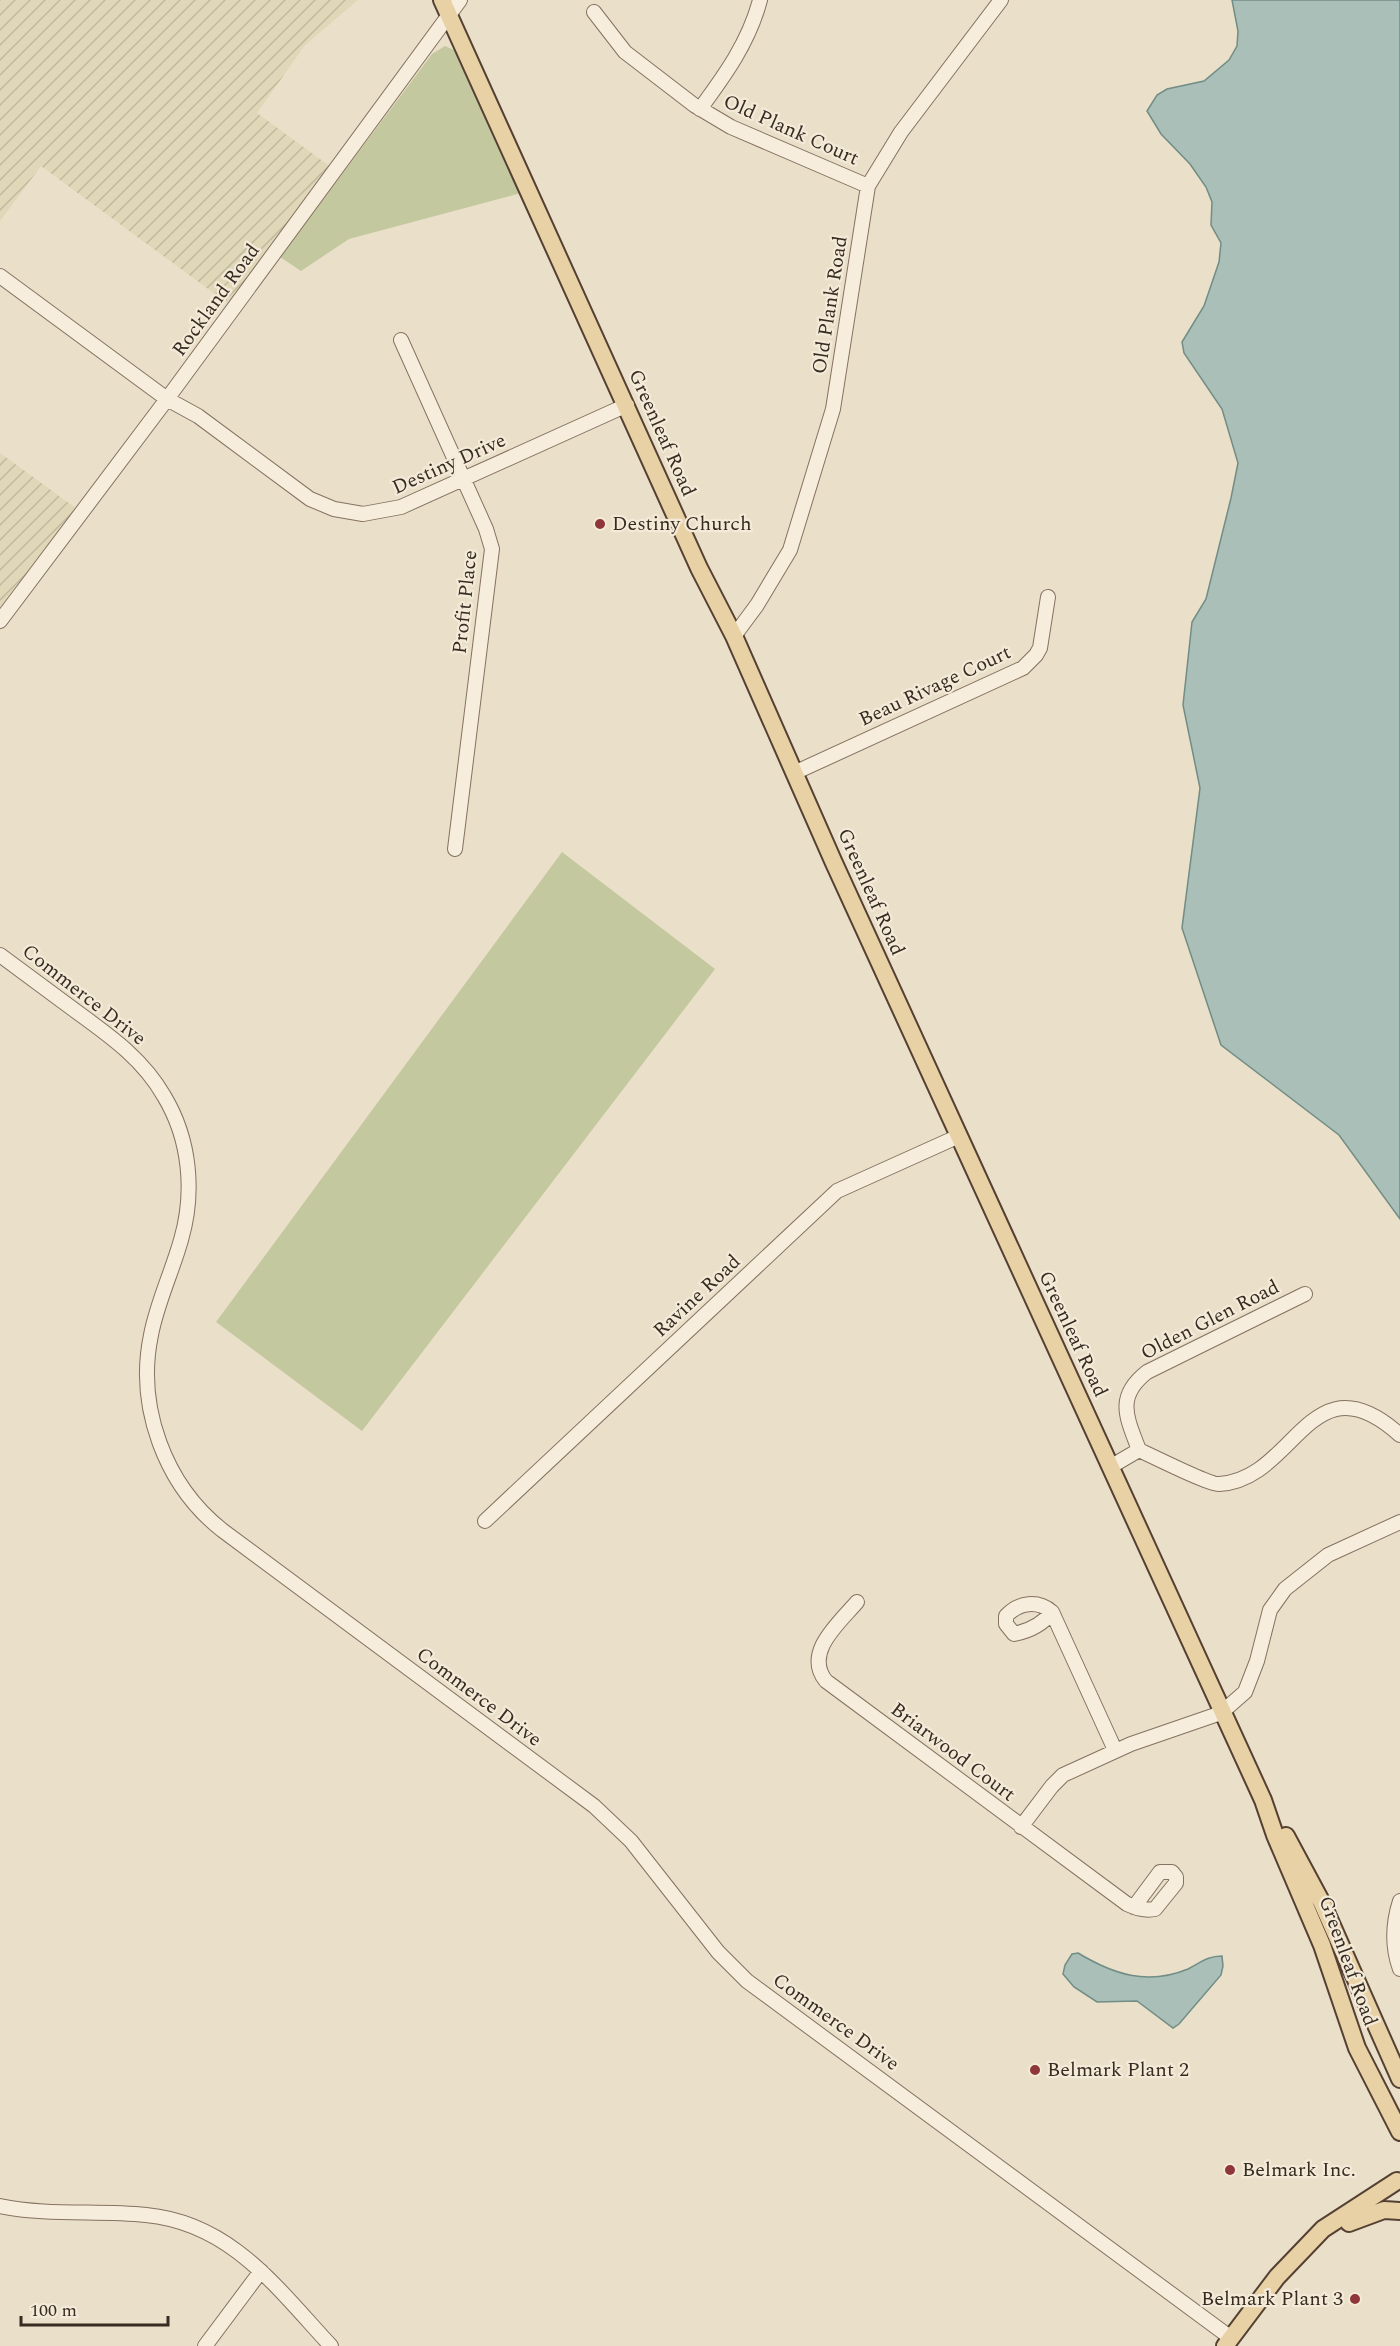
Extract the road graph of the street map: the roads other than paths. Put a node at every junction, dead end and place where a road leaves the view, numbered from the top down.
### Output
1 (460, 0) edge
2 (760, 0) edge
3 (1001, 0) edge
4 (446, 7) edge
5 (594, 12) dead end
6 (700, 109) junction
7 (867, 186) junction
8 (0, 276) edge
9 (401, 340) dead end
10 (167, 399) junction
11 (627, 405) junction
12 (464, 480) junction
13 (1048, 597) dead end
14 (0, 621) edge
15 (734, 636) junction
16 (794, 773) junction
17 (455, 849) dead end
18 (0, 955) edge
19 (959, 1136) junction
20 (1305, 1294) dead end
21 (1400, 1435) edge
22 (1139, 1450) junction
23 (1110, 1467) junction
24 (485, 1521) dead end
25 (1400, 1522) edge
26 (857, 1602) dead end
27 (1052, 1612) dead end
28 (1221, 1713) junction
29 (1115, 1750) junction
30 (1263, 1800) junction
31 (1021, 1827) junction
32 (1400, 1901) edge
33 (1134, 1907) dead end
34 (1400, 1969) edge
35 (1400, 2079) edge
36 (1400, 2133) edge
37 (1398, 2178) edge
38 (1400, 2204) edge
39 (0, 2206) edge
40 (1400, 2211) edge
41 (1313, 2240) junction
42 (261, 2271) junction
43 (1228, 2342) edge
44 (205, 2346) edge
45 (331, 2346) edge

1 - 4 street, Rockland Road
2 - 6 street
3 - 7 street, Old Plank Road
4 - 10 street, Rockland Road
4 - 11 main road, Greenleaf Road
5 - 6 street, Old Plank Court
6 - 7 street, Old Plank Court
7 - 15 street, Old Plank Road
8 - 10 street, Destiny Drive
9 - 12 street, Profit Place
10 - 12 street, Destiny Drive
10 - 14 street, Rockland Road
11 - 12 street, Destiny Drive
11 - 15 main road, Greenleaf Road
12 - 17 street, Profit Place
13 - 16 street, Beau Rivage Court
15 - 16 main road, Greenleaf Road
16 - 19 main road, Greenleaf Road
18 - 43 street, Commerce Drive
19 - 23 main road, Greenleaf Road
19 - 24 street, Ravine Road
20 - 22 street, Olden Glen Road
21 - 22 street
22 - 23 street
23 - 28 main road, Greenleaf Road
25 - 28 street
26 - 31 street, Briarwood Court
27 - 29 street
28 - 29 street
28 - 30 main road, Greenleaf Road
29 - 31 street
30 - 35 main road, Greenleaf Road
30 - 36 main road, Greenleaf Road
31 - 33 street, Briarwood Court
32 - 34 street
37 - 38 main road
37 - 41 main road
39 - 42 street
40 - 41 main road
41 - 43 main road
42 - 44 street
42 - 45 street

